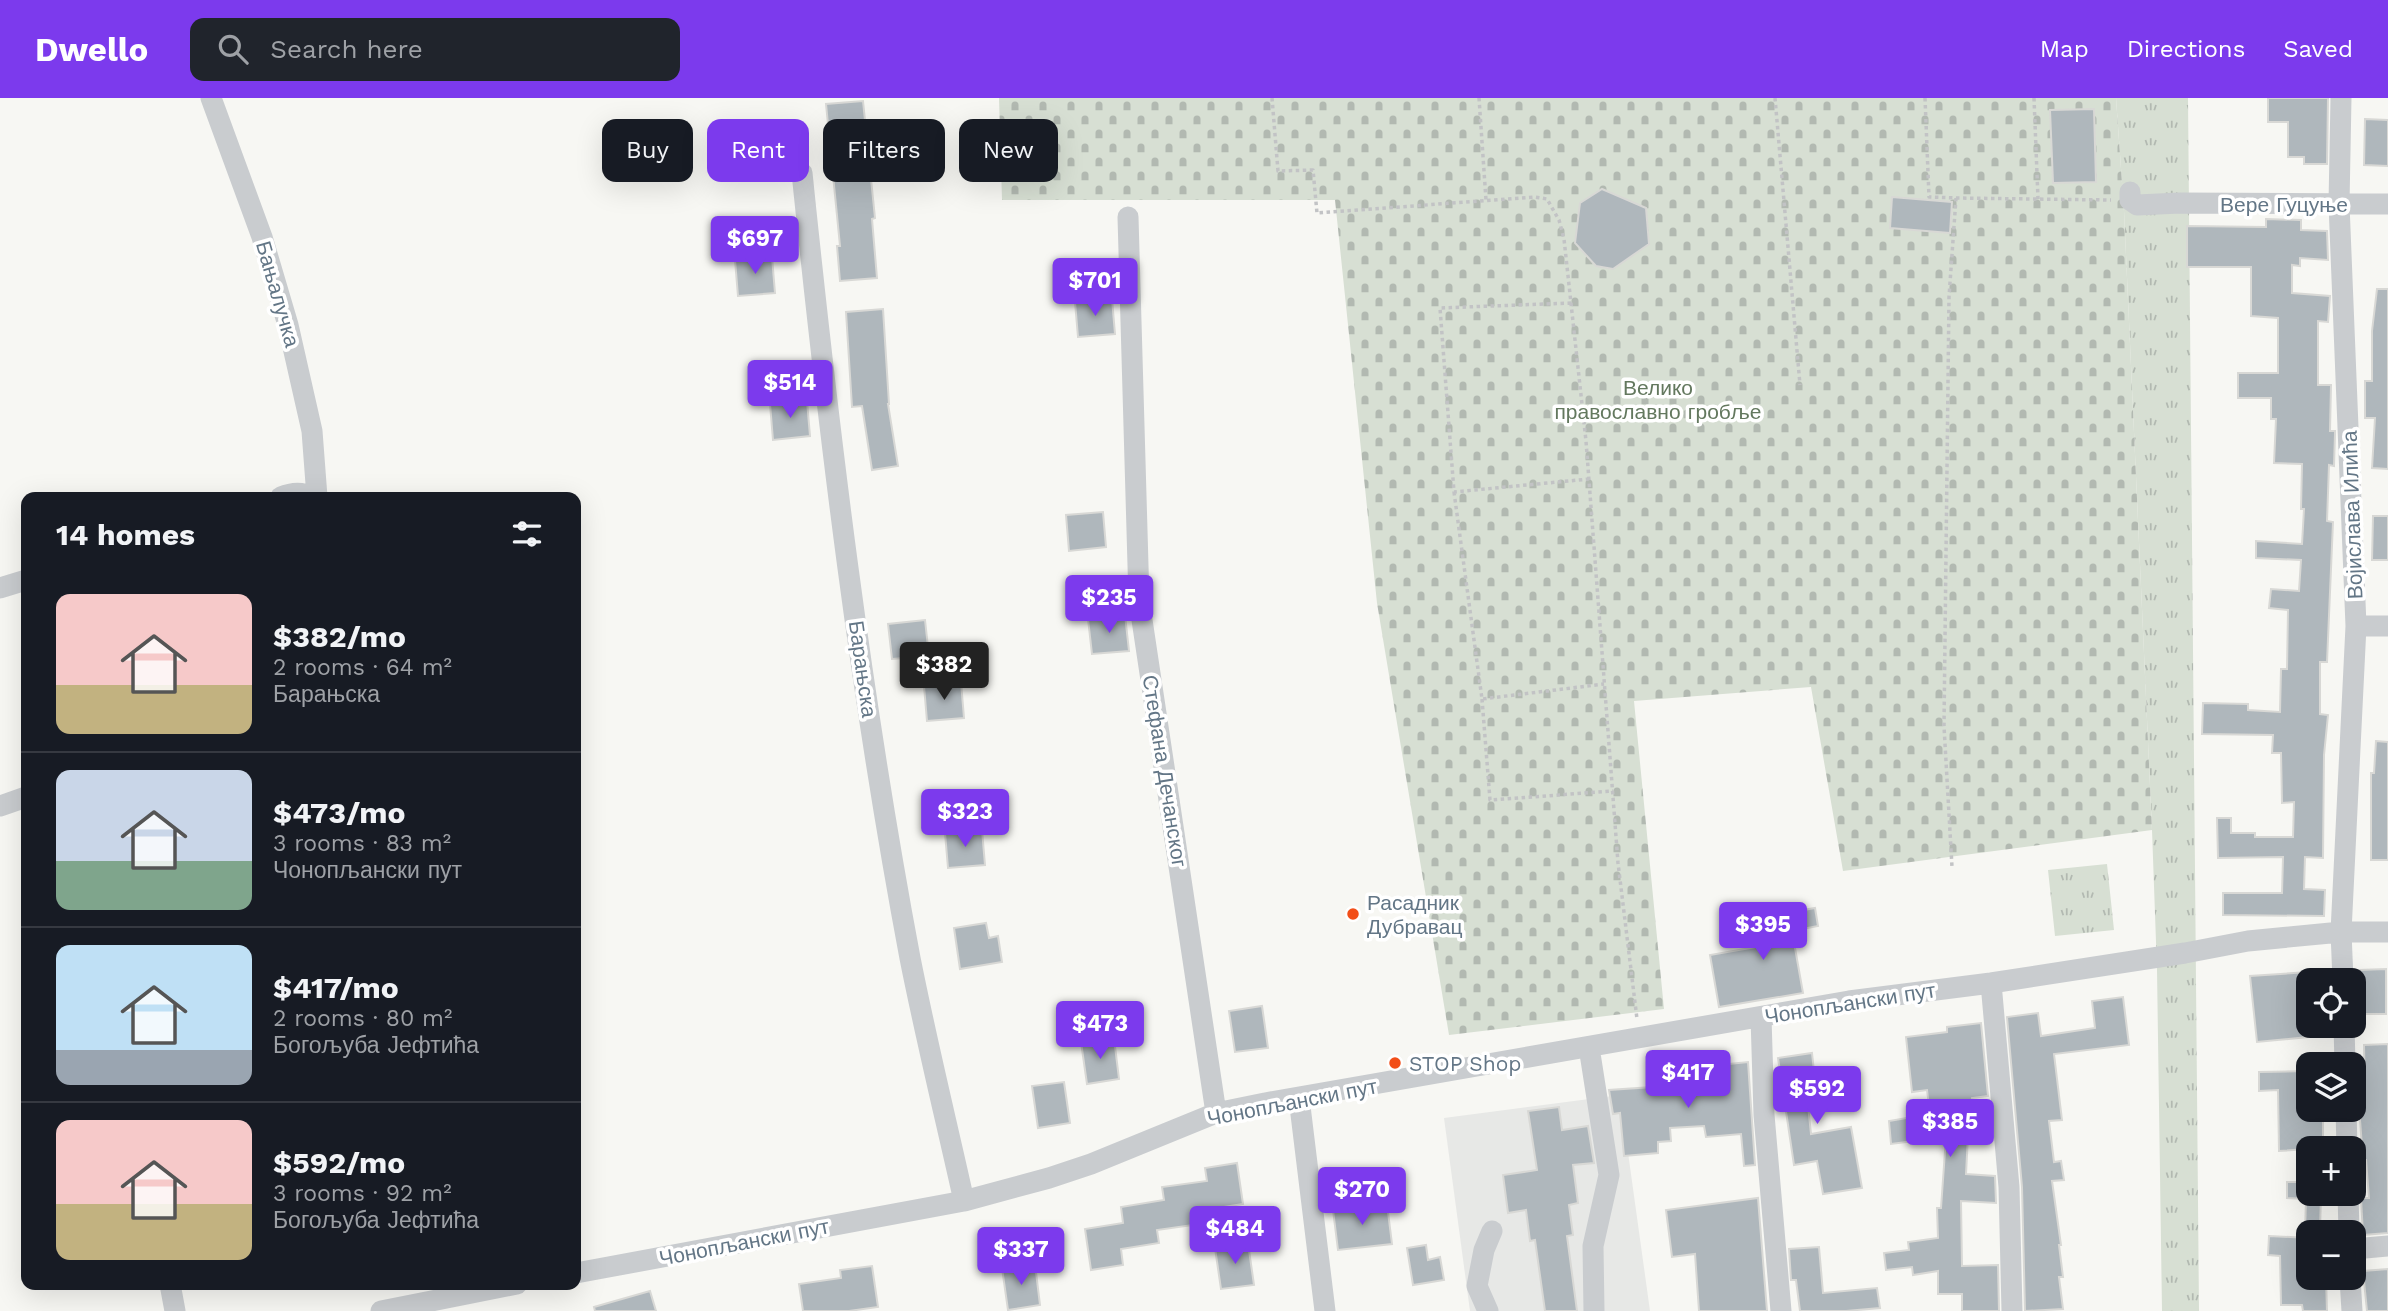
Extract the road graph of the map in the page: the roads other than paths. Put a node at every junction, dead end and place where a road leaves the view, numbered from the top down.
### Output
1 (211, 98) edge
2 (2341, 98) edge
3 (803, 182) edge
4 (2130, 196) road end
5 (2339, 204) junction
6 (2388, 204) edge
7 (1128, 217) dead end
8 (316, 492) edge
9 (21, 582) edge
10 (0, 589) edge
11 (2356, 626) junction
12 (2388, 626) edge
13 (21, 799) edge
14 (0, 806) edge
15 (2341, 932) junction
16 (2388, 932) edge
17 (2342, 968) edge
18 (1991, 983) junction
19 (1761, 1017) junction
20 (1589, 1047) junction
21 (1299, 1098) junction
22 (1216, 1113) junction
23 (964, 1200) junction
24 (1492, 1231) dead end
25 (2388, 1246) edge
26 (2366, 1248) edge
27 (581, 1272) edge
28 (171, 1290) edge
29 (474, 1290) edge
30 (2351, 1290) edge
31 (175, 1311) edge
32 (381, 1311) edge
33 (1325, 1311) edge
34 (1488, 1311) edge
35 (1594, 1311) edge
36 (1781, 1311) edge
37 (2012, 1311) edge
38 (2352, 1311) edge

1 - 8 street, Бањалучка
2 - 5 street, Војислава Илића
3 - 23 street, Барањска
4 - 5 street, Вере Гуцуње
5 - 6 street, Вере Гуцуње
5 - 11 street, Војислава Илића
7 - 22 street, Стефана Дечанског
9 - 10 street
11 - 12 street
11 - 15 street, Војислава Илића
13 - 14 street
15 - 16 street, Чонопљански пут
15 - 17 street, Војислава Илића
15 - 18 street, Чонопљански пут
18 - 19 street, Чонопљански пут
18 - 37 street
19 - 20 street, Чонопљански пут
19 - 36 street
20 - 21 street, Чонопљански пут
20 - 35 street
21 - 22 street, Чонопљански пут
21 - 33 street
22 - 23 street, Чонопљански пут
23 - 27 street, Чонопљански пут
24 - 34 street
25 - 26 street
28 - 31 street
29 - 32 street
30 - 38 street

